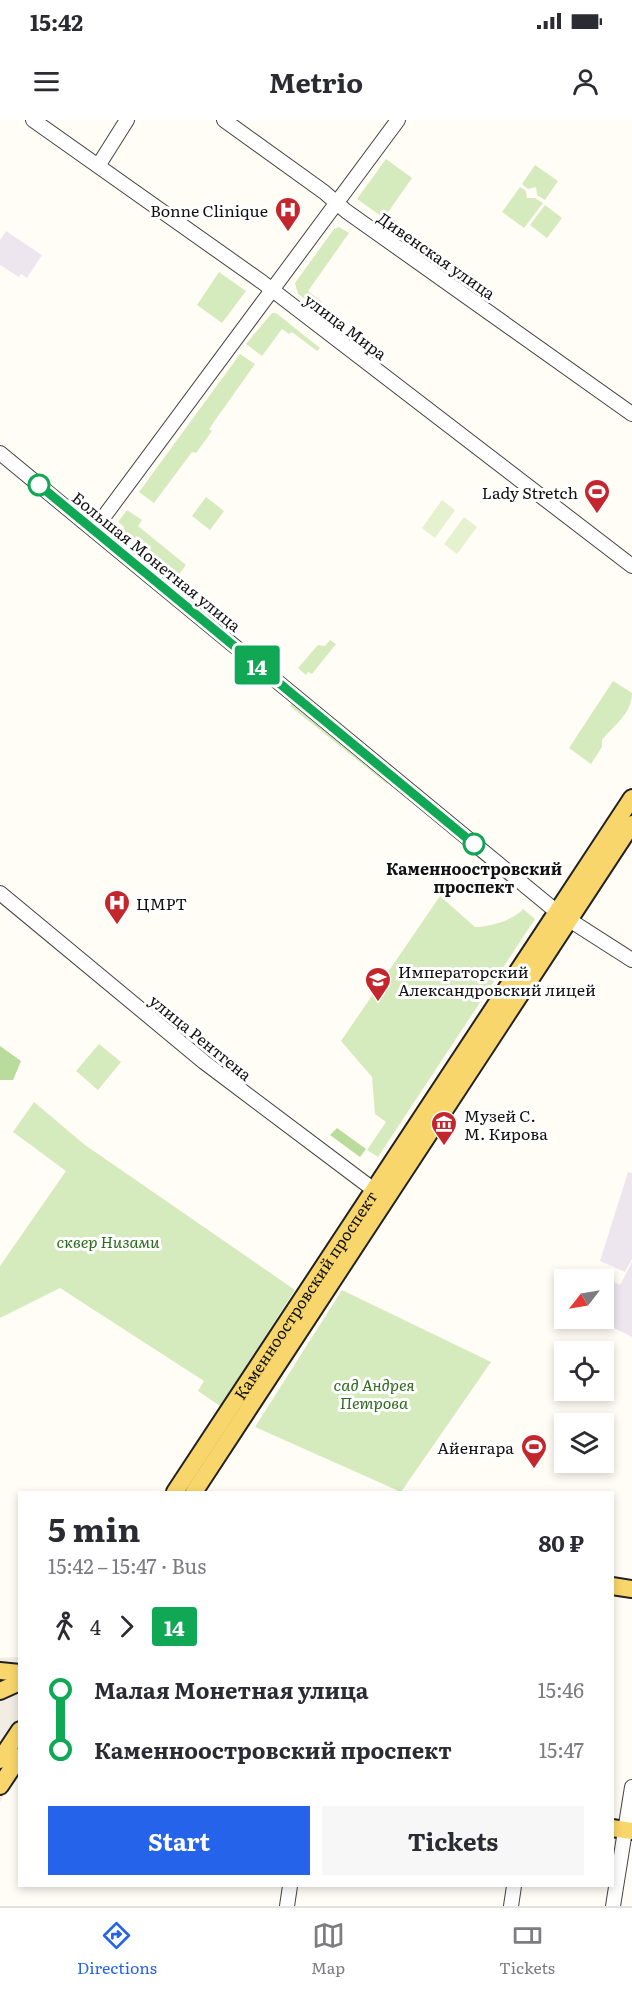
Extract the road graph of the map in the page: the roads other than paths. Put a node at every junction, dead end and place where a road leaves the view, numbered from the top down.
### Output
1 (33, 120) edge
2 (127, 120) edge
3 (224, 120) edge
4 (398, 120) edge
5 (98, 166) junction
6 (336, 203) junction
7 (272, 290) junction
8 (632, 414) edge
9 (0, 453) edge
10 (93, 530) junction
11 (632, 566) edge
12 (632, 798) edge
13 (632, 824) edge
14 (0, 893) edge
15 (563, 916) junction
16 (632, 960) edge
17 (380, 1194) junction
18 (177, 1491) edge
19 (195, 1491) edge
20 (614, 1587) edge
21 (632, 1589) edge
22 (0, 1671) edge
23 (18, 1673) edge
24 (18, 1683) edge
25 (0, 1691) edge
26 (14, 1742) edge
27 (0, 1761) edge
28 (0, 1786) edge
29 (632, 1787) edge
30 (623, 1830) edge
31 (290, 1887) edge
32 (514, 1887) edge
33 (287, 1906) edge
34 (511, 1906) edge
35 (613, 1906) edge

1 - 5 street, улица Мира
2 - 5 street
3 - 6 street, Дивенская улица
4 - 6 street
5 - 7 street, улица Мира
6 - 7 street
6 - 8 street, Дивенская улица
7 - 10 street
7 - 11 street, улица Мира
9 - 10 street, Большая Монетная улица
10 - 15 street, Большая Монетная улица
12 - 15 main road, Каменноостровский проспект
13 - 15 main road, Каменноостровский проспект
14 - 17 street, улица Рентгена
15 - 16 street, Большая Монетная улица
15 - 17 main road, Каменноостровский проспект
17 - 18 main road, Каменноостровский проспект
17 - 19 main road, Каменноостровский проспект
20 - 21 main road
22 - 23 main road
24 - 25 main road
26 - 27 main road
26 - 28 main road
29 - 30 street
30 - 35 street
31 - 33 street
32 - 34 street

